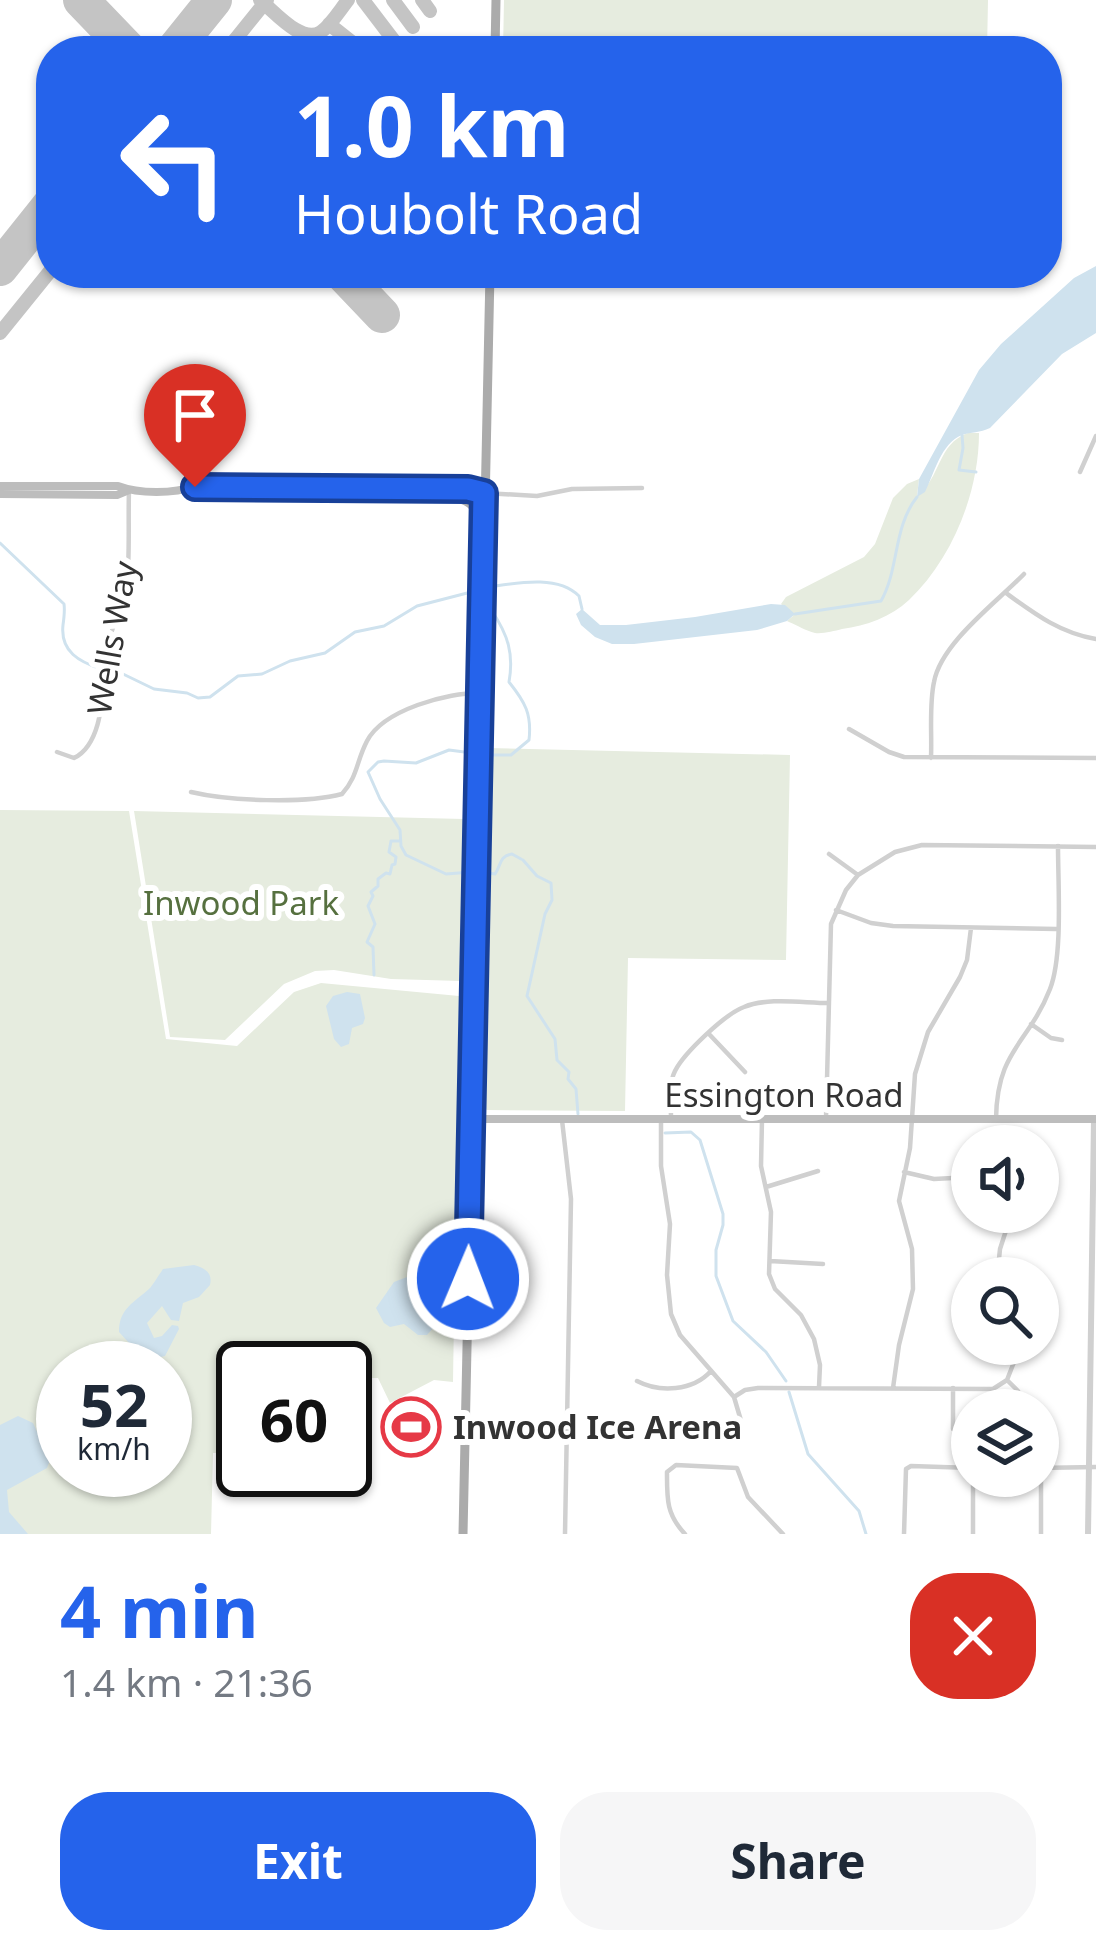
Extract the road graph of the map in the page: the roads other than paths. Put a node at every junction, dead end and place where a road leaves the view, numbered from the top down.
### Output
1 (496, 0) edge
2 (495, 36) edge
3 (490, 288) edge
4 (1096, 436) edge
5 (1080, 472) dead end
6 (642, 488) dead end
7 (0, 490) edge
8 (129, 490) junction
9 (184, 491) junction
10 (484, 493) junction
11 (448, 496) junction
12 (484, 528) junction
13 (1024, 574) dead end
14 (1006, 592) junction
15 (1096, 639) edge
16 (481, 694) junction
17 (849, 729) dead end
18 (57, 752) dead end
19 (932, 758) junction
20 (1096, 758) edge
21 (191, 792) dead end
22 (1058, 846) junction
23 (1096, 847) edge
24 (829, 854) dead end
25 (858, 875) junction
26 (836, 910) junction
27 (971, 928) junction
28 (1057, 929) junction
29 (829, 1003) junction
30 (1030, 1024) junction
31 (709, 1034) junction
32 (1062, 1040) dead end
33 (745, 1072) dead end
34 (826, 1118) junction
35 (912, 1118) junction
36 (472, 1119) junction
37 (762, 1119) junction
38 (996, 1119) junction
39 (1095, 1119) edge
40 (562, 1120) junction
41 (666, 1120) junction
42 (818, 1171) dead end
43 (904, 1172) junction
44 (951, 1178) edge
45 (766, 1186) junction
46 (770, 1261) junction
47 (823, 1264) dead end
48 (1013, 1365) edge
49 (711, 1372) junction
50 (1006, 1380) junction
51 (637, 1381) dead end
52 (819, 1387) junction
53 (893, 1388) junction
54 (953, 1388) joint
55 (1017, 1389) edge
56 (734, 1397) junction
57 (742, 1424) dead end
58 (1092, 1467) edge
59 (1059, 1468) edge
60 (951, 1470) edge
61 (973, 1497) edge
62 (1040, 1497) edge
63 (463, 1534) edge
64 (565, 1534) edge
65 (685, 1534) edge
66 (783, 1534) edge
67 (904, 1534) edge
68 (973, 1534) edge
69 (1041, 1534) edge
70 (1088, 1534) edge

1 - 2 main road
3 - 10 main road
4 - 5 street
6 - 10 street
7 - 8 main road
8 - 9 main road
8 - 18 street, Wells Way
9 - 10 main road
9 - 11 main road
10 - 11 main road
10 - 12 main road
11 - 12 main road
12 - 16 main road
13 - 14 street
14 - 15 street
14 - 19 street
16 - 21 street
16 - 36 main road
17 - 19 street
19 - 20 street
22 - 23 street
22 - 25 street
22 - 28 street
24 - 25 street
25 - 26 street
26 - 27 street
26 - 29 street
27 - 28 street
27 - 35 street
28 - 30 street
29 - 31 street
29 - 34 street
30 - 32 street
30 - 38 street
31 - 33 street
31 - 41 street
34 - 35 main road, Essington Road
34 - 37 main road, Essington Road
35 - 38 main road, Essington Road
35 - 43 street
36 - 40 main road, Essington Road
36 - 63 main road
37 - 41 main road, Essington Road
37 - 45 street
38 - 39 main road, Essington Road
39 - 58 street
40 - 41 main road, Essington Road
40 - 64 street
41 - 49 street
42 - 45 street
43 - 44 street
43 - 53 street
45 - 46 street
46 - 47 street
46 - 52 street
48 - 50 street
49 - 51 street
49 - 56 street
50 - 54 street
50 - 55 street
52 - 53 street
52 - 56 street
53 - 54 street
56 - 57 street
58 - 59 street
58 - 70 street
60 - 67 street
61 - 68 street
62 - 69 street
65 - 66 street

